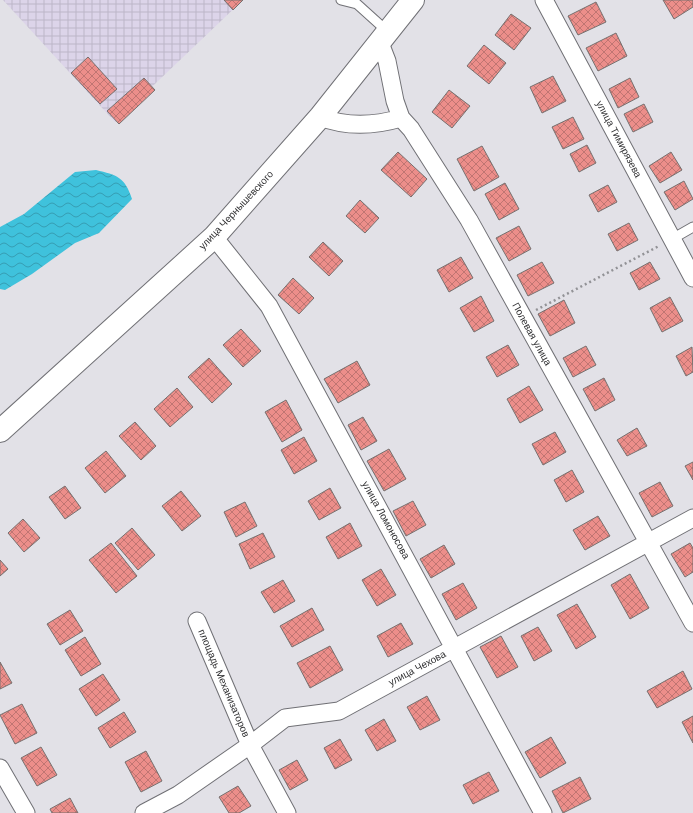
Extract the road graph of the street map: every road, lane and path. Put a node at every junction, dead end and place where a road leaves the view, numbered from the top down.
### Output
1 (341, 0) edge
2 (414, 0) edge
3 (544, 0) edge
4 (384, 37) junction
5 (320, 117) junction
6 (401, 118) junction
7 (693, 227) edge
8 (214, 237) junction
9 (672, 239) junction
10 (693, 278) edge
11 (523, 317) junction
12 (0, 431) edge
13 (693, 518) edge
14 (649, 543) junction
15 (197, 621) dead end
16 (693, 623) edge
17 (455, 648) junction
18 (250, 745) junction
19 (0, 768) edge
20 (26, 813) edge
21 (144, 813) edge
22 (287, 813) edge
23 (543, 813) edge

1 - 4 lane
2 - 4 main road, улица Чернышевского
3 - 9 street, улица Тимирязева
4 - 5 main road, улица Чернышевского
4 - 6 street, Полевая улица
5 - 6 street
5 - 8 main road, улица Чернышевского
6 - 11 street, Полевая улица
7 - 9 lane
8 - 12 main road, улица Чернышевского
8 - 17 street, улица Ломоносова
9 - 10 street, улица Тимирязева
9 - 11 path
11 - 14 street, Полевая улица
13 - 14 street, улица Чехова
14 - 16 street, Полевая улица
14 - 17 street, улица Чехова
15 - 18 street, площадь Механизаторов
17 - 18 street, улица Чехова
17 - 23 street, улица Ломоносова
18 - 21 street, улица Чехова
18 - 22 street, площадь Механизаторов
19 - 20 street

